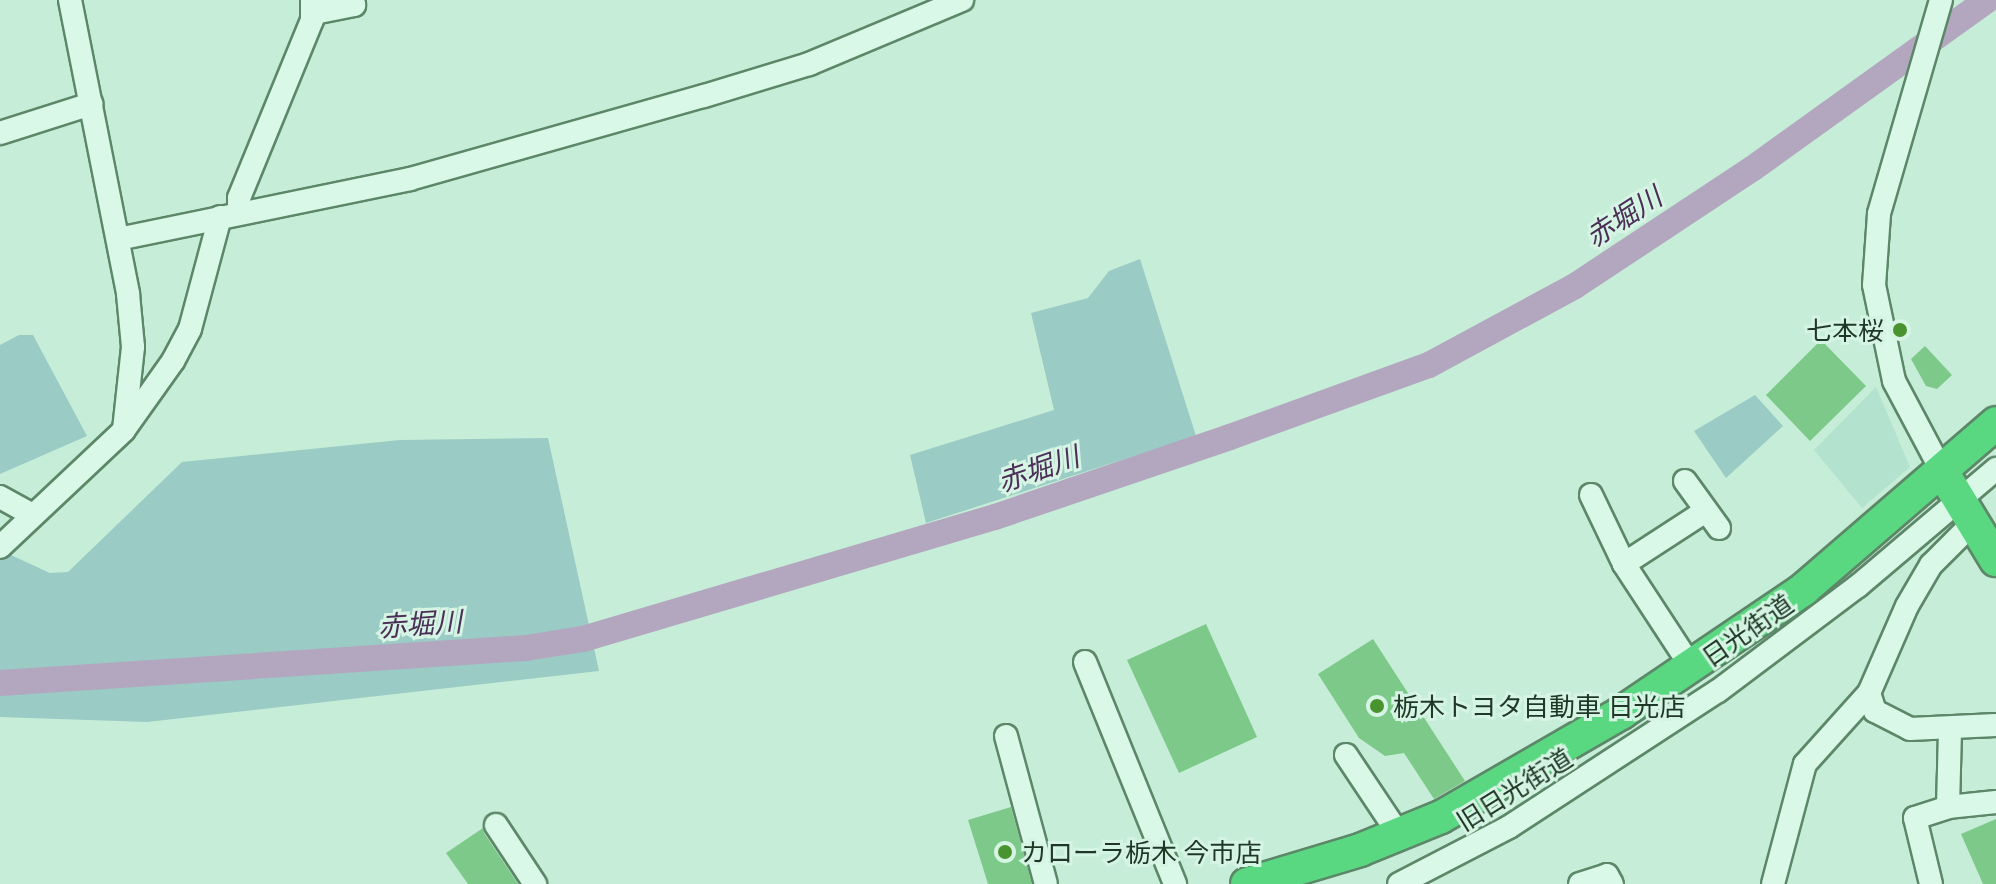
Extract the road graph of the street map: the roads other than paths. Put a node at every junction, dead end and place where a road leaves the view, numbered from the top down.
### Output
1 (70, 0) edge
2 (353, 0) edge
3 (962, 0) edge
4 (1941, 0) edge
5 (313, 6) edge
6 (91, 104) junction
7 (0, 133) edge
8 (229, 215) junction
9 (118, 239) junction
10 (1996, 423) edge
11 (124, 430) junction
12 (1996, 469) edge
13 (1943, 473) junction
14 (1685, 481) dead end
15 (1591, 495) dead end
16 (0, 497) edge
17 (1968, 511) junction
18 (32, 515) junction
19 (0, 547) edge
20 (1996, 560) edge
21 (1624, 564) junction
22 (1085, 662) dead end
23 (1692, 668) junction
24 (1869, 693) junction
25 (1996, 725) edge
26 (1950, 729) junction
27 (1006, 736) dead end
28 (1346, 755) dead end
29 (1996, 802) edge
30 (1948, 807) junction
31 (496, 825) dead end
32 (1400, 836) junction
33 (535, 884) edge
34 (1046, 884) edge
35 (1175, 884) edge
36 (1247, 884) edge
37 (1399, 884) edge
38 (1580, 884) edge
39 (1612, 884) edge
40 (1773, 884) edge
41 (1931, 884) edge

1 - 6 street
2 - 5 street
3 - 8 street
4 - 13 street
5 - 8 street
6 - 7 street
6 - 9 street
8 - 9 street
8 - 11 street
9 - 11 street
10 - 13 highway, 日光街道
11 - 18 street
12 - 17 street, 旧日光街道
13 - 17 highway
13 - 23 highway, 日光街道
14 - 21 street
15 - 21 street
16 - 18 street
17 - 20 highway
17 - 24 street
17 - 37 street, 旧日光街道
18 - 19 street
21 - 23 street
22 - 35 street
23 - 32 highway, 日光街道
24 - 26 street
24 - 40 street
25 - 26 street
26 - 30 street
27 - 34 street
28 - 32 street
29 - 30 street
30 - 41 street
31 - 33 street
32 - 36 highway, 日光街道
38 - 39 street

